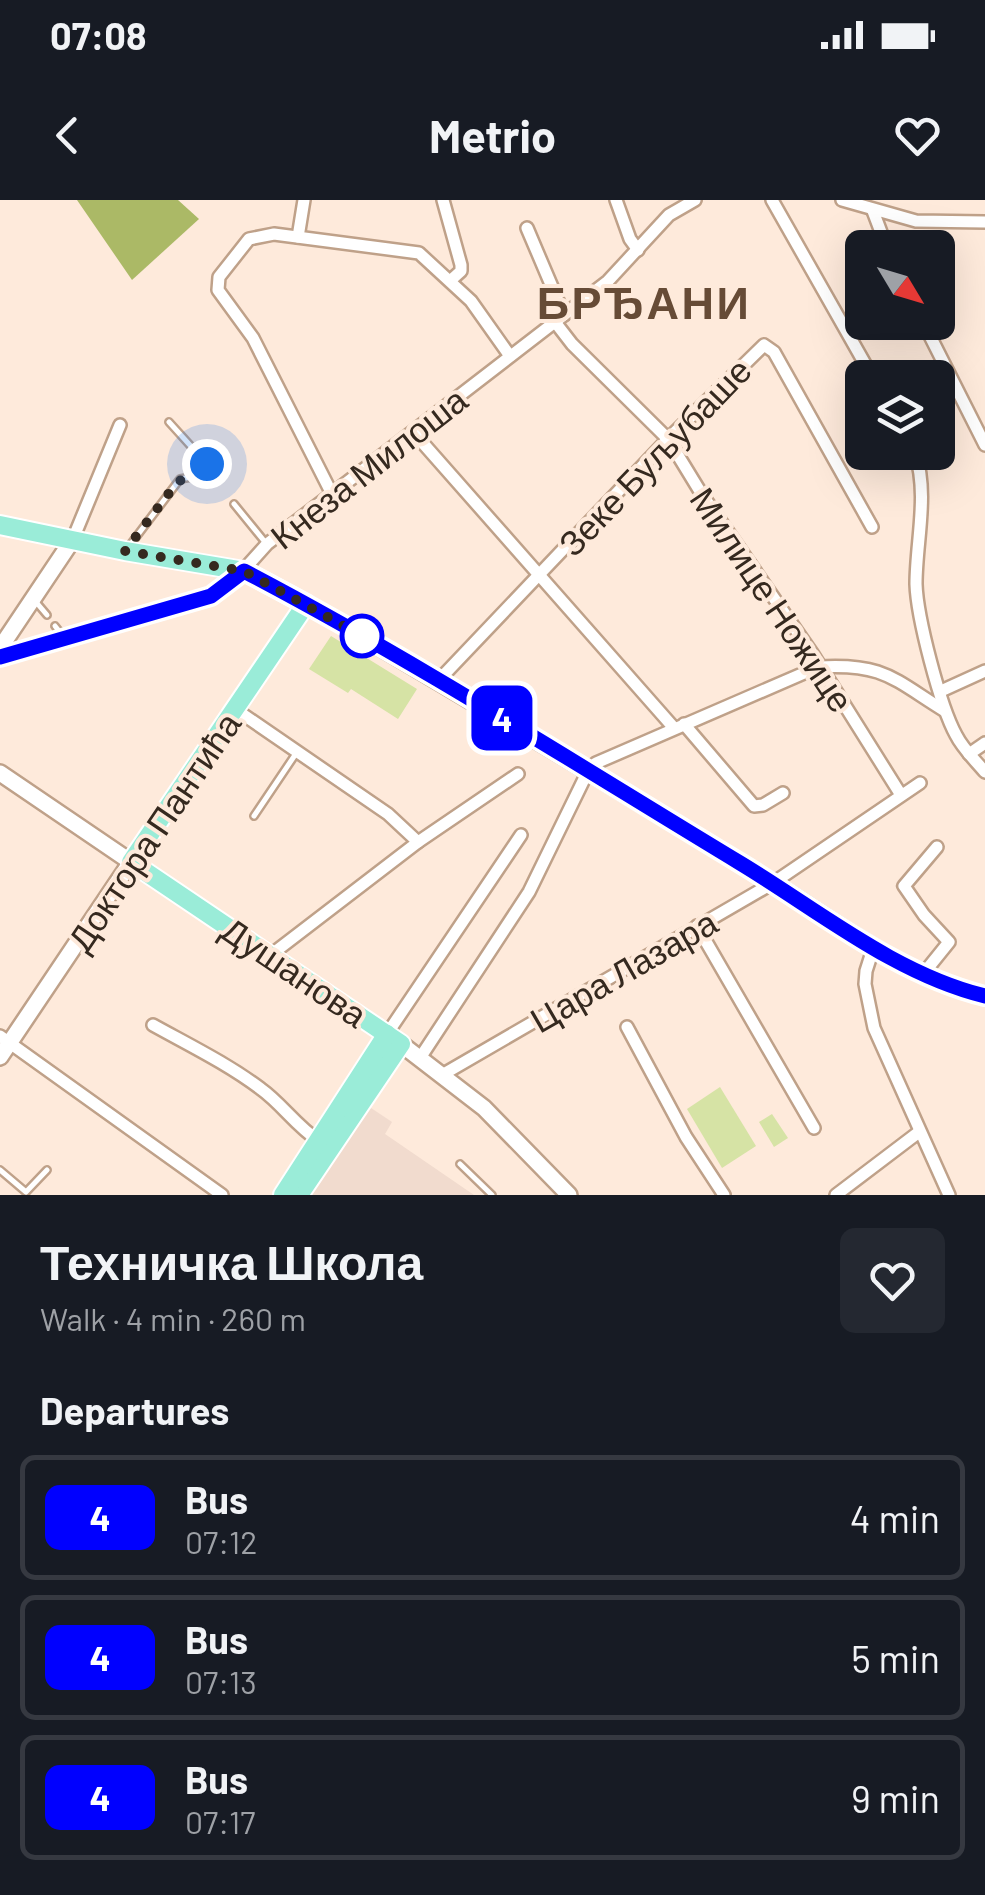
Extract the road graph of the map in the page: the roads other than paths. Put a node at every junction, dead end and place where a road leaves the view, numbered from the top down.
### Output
1 (304, 200) edge
2 (443, 200) edge
3 (616, 200) edge
4 (695, 200) edge
5 (772, 200) edge
6 (842, 200) edge
7 (873, 211) junction
8 (985, 214) edge
9 (984, 222) edge
10 (527, 228) dead end
11 (880, 230) edge
12 (298, 237) junction
13 (638, 250) junction
14 (451, 280) junction
15 (560, 318) junction
16 (931, 340) edge
17 (510, 356) junction
18 (863, 360) edge
19 (168, 422) dead end
20 (120, 425) dead end
21 (414, 433) junction
22 (668, 438) junction
23 (985, 445) edge
24 (918, 470) edge
25 (333, 496) junction
26 (234, 504) dead end
27 (0, 525) edge
28 (872, 527) dead end
29 (73, 538) junction
30 (266, 544) junction
31 (125, 551) junction
32 (244, 571) junction
33 (538, 575) junction
34 (33, 599) junction
35 (306, 604) junction
36 (47, 615) dead end
37 (55, 626) dead end
38 (65, 638) junction
39 (0, 648) edge
40 (0, 658) edge
41 (818, 668) junction
42 (985, 671) edge
43 (439, 680) junction
44 (941, 691) junction
45 (234, 710) junction
46 (945, 711) junction
47 (679, 726) junction
48 (985, 743) edge
49 (297, 752) junction
50 (968, 754) junction
51 (589, 769) junction
52 (985, 772) edge
53 (0, 773) edge
54 (518, 774) dead end
55 (920, 783) dead end
56 (783, 793) dead end
57 (902, 794) junction
58 (254, 816) dead end
59 (521, 835) dead end
60 (418, 842) junction
61 (936, 847) dead end
62 (131, 862) junction
63 (773, 883) junction
64 (697, 926) junction
65 (874, 946) junction
66 (272, 954) junction
67 (924, 974) junction
68 (985, 996) edge
69 (153, 1025) dead end
70 (627, 1027) dead end
71 (394, 1039) junction
72 (3, 1046) edge
73 (420, 1058) junction
74 (442, 1075) junction
75 (814, 1128) dead end
76 (920, 1132) junction
77 (319, 1141) junction
78 (460, 1164) dead end
79 (0, 1170) edge
80 (48, 1170) dead end
81 (222, 1195) edge
82 (283, 1195) edge
83 (300, 1195) edge
84 (492, 1195) edge
85 (569, 1195) edge
86 (724, 1195) edge
87 (836, 1195) edge
88 (949, 1195) edge

1 - 12 street
2 - 14 street
3 - 13 street
4 - 13 street, Кнеза Милоша
5 - 18 street
6 - 7 street
7 - 9 street
7 - 11 street
8 - 9 street
10 - 15 street, Милице Ножице
12 - 14 street
12 - 25 street
13 - 15 street, Кнеза Милоша
14 - 17 street
15 - 17 street, Кнеза Милоша
15 - 22 street, Милице Ножице
16 - 23 street
17 - 21 street, Кнеза Милоша
19 - 31 lane
20 - 29 street
21 - 25 street, Кнеза Милоша
21 - 33 street
22 - 28 street, Зеке Буљубаше
22 - 33 street, Зеке Буљубаше
22 - 41 street, Милице Ножице
24 - 44 street
25 - 30 street, Кнеза Милоша
26 - 30 lane
27 - 29 main road
29 - 31 main road
29 - 34 street
30 - 32 street, Кнеза Милоша
31 - 32 main road
32 - 35 main road
32 - 38 street, Кнеза Милоша
33 - 43 street, Зеке Буљубаше
33 - 47 street
34 - 36 lane
34 - 39 street
35 - 43 street
35 - 45 main road, Доктора Пантића
37 - 38 lane
38 - 40 street, Кнеза Милоша
41 - 46 street
41 - 47 street
41 - 57 street, Милице Ножице
42 - 44 street
43 - 51 street
44 - 46 street
45 - 49 street
45 - 62 main road, Доктора Пантића
46 - 50 street
47 - 51 street
47 - 56 street
48 - 50 street
49 - 58 lane
49 - 60 street
50 - 52 street
51 - 63 street
51 - 73 street
53 - 62 street, Душанова
54 - 60 street
55 - 57 street, Цара Лазара
57 - 63 street, Цара Лазара
59 - 71 street
60 - 66 street
61 - 67 street
62 - 66 main road, Душанова
62 - 72 street, Доктора Пантића
63 - 64 street, Цара Лазара
63 - 65 street
64 - 74 street, Цара Лазара
64 - 75 street
65 - 67 street
65 - 76 street
66 - 71 main road, Душанова
67 - 68 street
69 - 77 street
70 - 86 street
71 - 73 street, Душанова
71 - 77 main road
71 - 83 main road
72 - 81 street
73 - 74 street, Душанова
74 - 85 street, Душанова
76 - 87 street
76 - 88 street
77 - 82 main road
78 - 84 lane
79 - 80 lane

